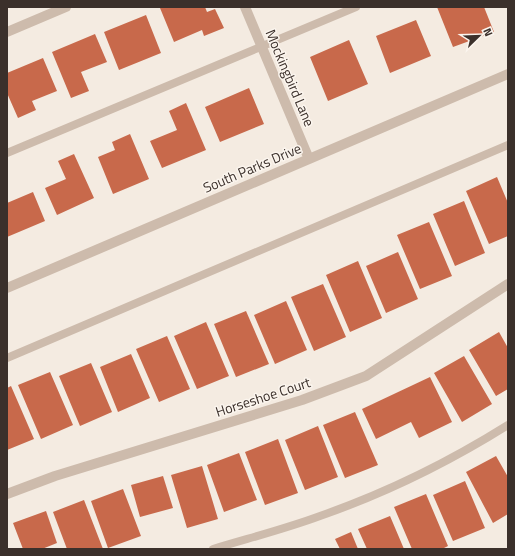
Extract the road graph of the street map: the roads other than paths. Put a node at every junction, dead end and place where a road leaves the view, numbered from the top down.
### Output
1 (66, 7) edge
2 (245, 7) edge
3 (356, 7) edge
4 (7, 32) edge
5 (262, 46) junction
6 (508, 74) edge
7 (508, 145) edge
8 (7, 153) edge
9 (309, 159) junction
10 (508, 284) edge
11 (7, 288) edge
12 (7, 358) edge
13 (508, 425) edge
14 (7, 494) edge
15 (213, 549) edge

1 - 4 street
2 - 5 street, Mockingbird Lane
3 - 5 lane
5 - 8 lane
5 - 9 street, Mockingbird Lane
6 - 9 street, South Parks Drive
7 - 12 lane
9 - 11 street, South Parks Drive
10 - 14 street, Horseshoe Court
13 - 15 lane

